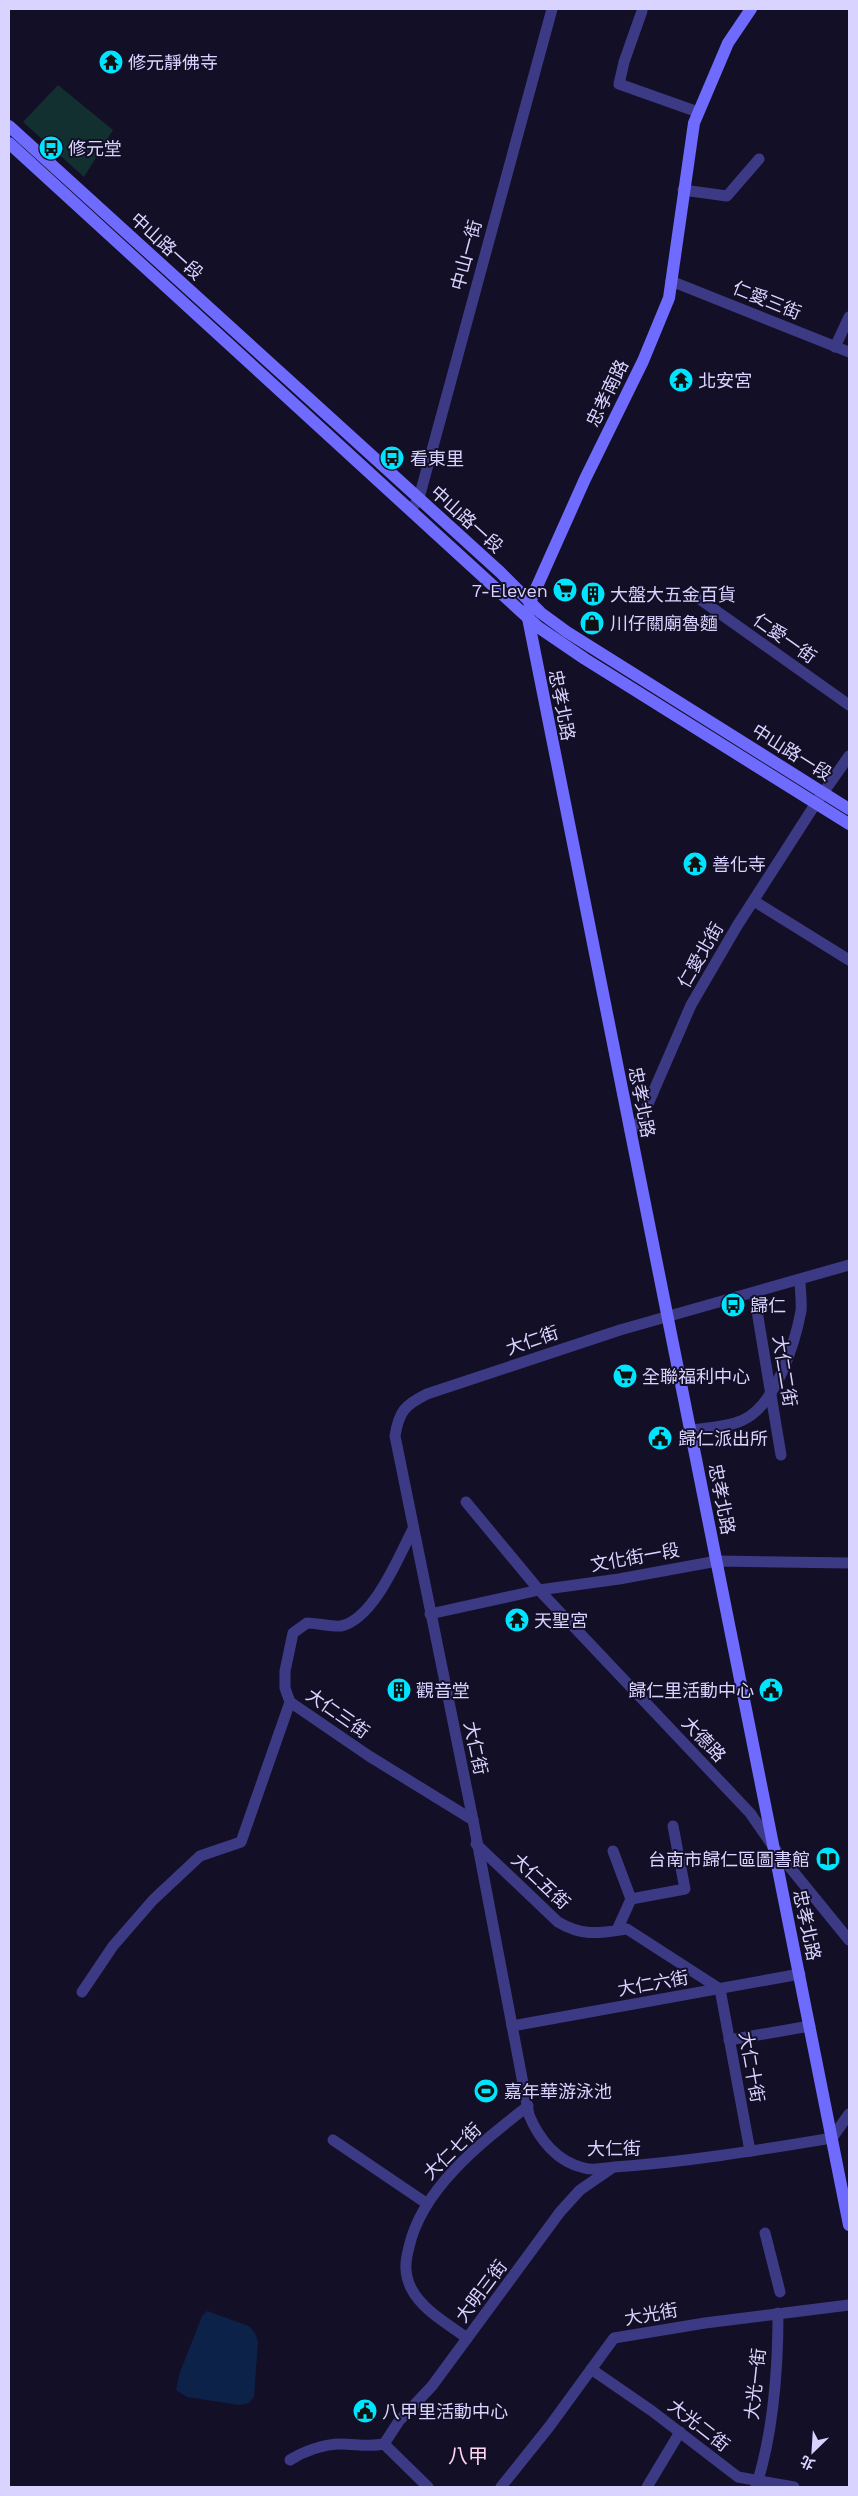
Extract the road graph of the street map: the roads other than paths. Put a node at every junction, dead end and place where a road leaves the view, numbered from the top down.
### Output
1 (552, 9) edge
2 (751, 9) edge
3 (642, 11) dead end
4 (698, 112) junction
5 (9, 126) edge
6 (9, 143) edge
7 (759, 158) dead end
8 (683, 190) junction
9 (671, 281) junction
10 (849, 317) edge
11 (835, 347) junction
12 (849, 352) edge
13 (419, 498) junction
14 (411, 510) junction
15 (701, 600) dead end
16 (530, 602) junction
17 (528, 618) junction
18 (849, 704) edge
19 (849, 756) edge
20 (819, 798) junction
21 (849, 809) edge
22 (849, 824) edge
23 (754, 901) junction
24 (849, 960) edge
25 (630, 1131) junction
26 (849, 1265) edge
27 (800, 1280) junction
28 (754, 1293) junction
29 (668, 1317) junction
30 (771, 1390) junction
31 (690, 1430) junction
32 (780, 1455) dead end
33 (466, 1502) dead end
34 (413, 1529) junction
35 (716, 1561) junction
36 (849, 1563) edge
37 (540, 1590) junction
38 (430, 1614) junction
39 (290, 1702) junction
40 (472, 1820) junction
41 (673, 1826) dead end
42 (476, 1844) junction
43 (775, 1849) junction
44 (613, 1851) dead end
45 (631, 1899) junction
46 (617, 1930) junction
47 (849, 1940) edge
48 (800, 1974) junction
49 (720, 1988) junction
50 (82, 1992) dead end
51 (512, 2026) junction
52 (810, 2026) junction
53 (730, 2040) junction
54 (528, 2106) junction
55 (849, 2114) edge
56 (832, 2138) junction
57 (333, 2140) dead end
58 (750, 2151) junction
59 (614, 2167) junction
60 (426, 2203) junction
61 (849, 2225) edge
62 (765, 2233) dead end
63 (780, 2292) dead end
64 (849, 2305) edge
65 (778, 2313) junction
66 (467, 2338) junction
67 (591, 2369) junction
68 (680, 2432) junction
69 (384, 2444) junction
70 (290, 2460) dead end
71 (757, 2484) edge
72 (428, 2487) edge
73 (501, 2487) edge
74 (647, 2487) edge
75 (794, 2487) edge

1 - 13 street, 中山一街
2 - 4 main road, 忠孝南路
3 - 4 street
4 - 8 main road, 忠孝南路
5 - 13 main road, 中山路一段
6 - 14 main road, 中山路一段
7 - 8 street
8 - 9 main road, 忠孝南路
9 - 11 street, 仁愛三街
9 - 16 main road, 忠孝南路
10 - 11 street
11 - 12 street, 仁愛三街
13 - 14 street, 中山一街
13 - 16 main road, 中山路一段
14 - 17 main road, 中山路一段
15 - 18 street, 仁愛一街
16 - 17 main road, 忠孝北路
16 - 20 main road, 中山路一段
17 - 20 main road, 中山路一段
17 - 25 main road, 忠孝北路
19 - 20 street, 仁愛北街
20 - 21 main road, 中山路一段
20 - 22 main road, 中山路一段
20 - 23 street, 仁愛北街
23 - 24 street
23 - 25 street, 仁愛北街
25 - 29 main road, 忠孝北路
26 - 27 street, 大仁街
27 - 28 street, 大仁街
27 - 30 street
28 - 29 street, 大仁街
28 - 30 street, 大仁二街
29 - 31 main road, 忠孝北路
29 - 34 street, 大仁街
30 - 31 street
30 - 32 street, 大仁二街
31 - 35 main road, 忠孝北路
33 - 37 street, 大德路
34 - 38 street, 大仁街
34 - 39 street, 大仁三街
35 - 36 street, 文化街一段
35 - 37 street, 文化街一段
35 - 43 main road, 忠孝北路
37 - 38 street, 文化街一段
37 - 43 street, 大德路
38 - 40 street, 大仁街
39 - 40 street, 大仁三街
39 - 50 street
40 - 42 street, 大仁街
41 - 45 street
42 - 46 street, 大仁五街
42 - 51 street, 大仁街
43 - 47 street, 大德路
43 - 48 main road, 忠孝北路
44 - 45 street
45 - 46 street
46 - 49 street, 大仁五街
48 - 49 street, 大仁六街
48 - 52 main road, 忠孝北路
49 - 51 street, 大仁六街
49 - 53 street, 大仁十街
51 - 54 street, 大仁街
52 - 53 street
52 - 56 main road, 忠孝北路
53 - 58 street, 大仁十街
54 - 59 street, 大仁街
54 - 60 street, 大仁七街
55 - 56 street
56 - 58 street, 大仁街
56 - 61 main road, 忠孝北路
57 - 60 street, 大仁七街
58 - 59 street, 大仁街
59 - 66 street, 大明三街
60 - 66 street, 大仁七街
62 - 63 street
64 - 65 street, 大光街
65 - 67 street, 大光街
65 - 71 street, 大光一街
66 - 69 street, 大明三街
67 - 68 street, 大光二街
67 - 73 street, 大光街
68 - 71 street, 大光二街
68 - 74 street
69 - 70 street
69 - 72 street
71 - 75 street, 大光二街

